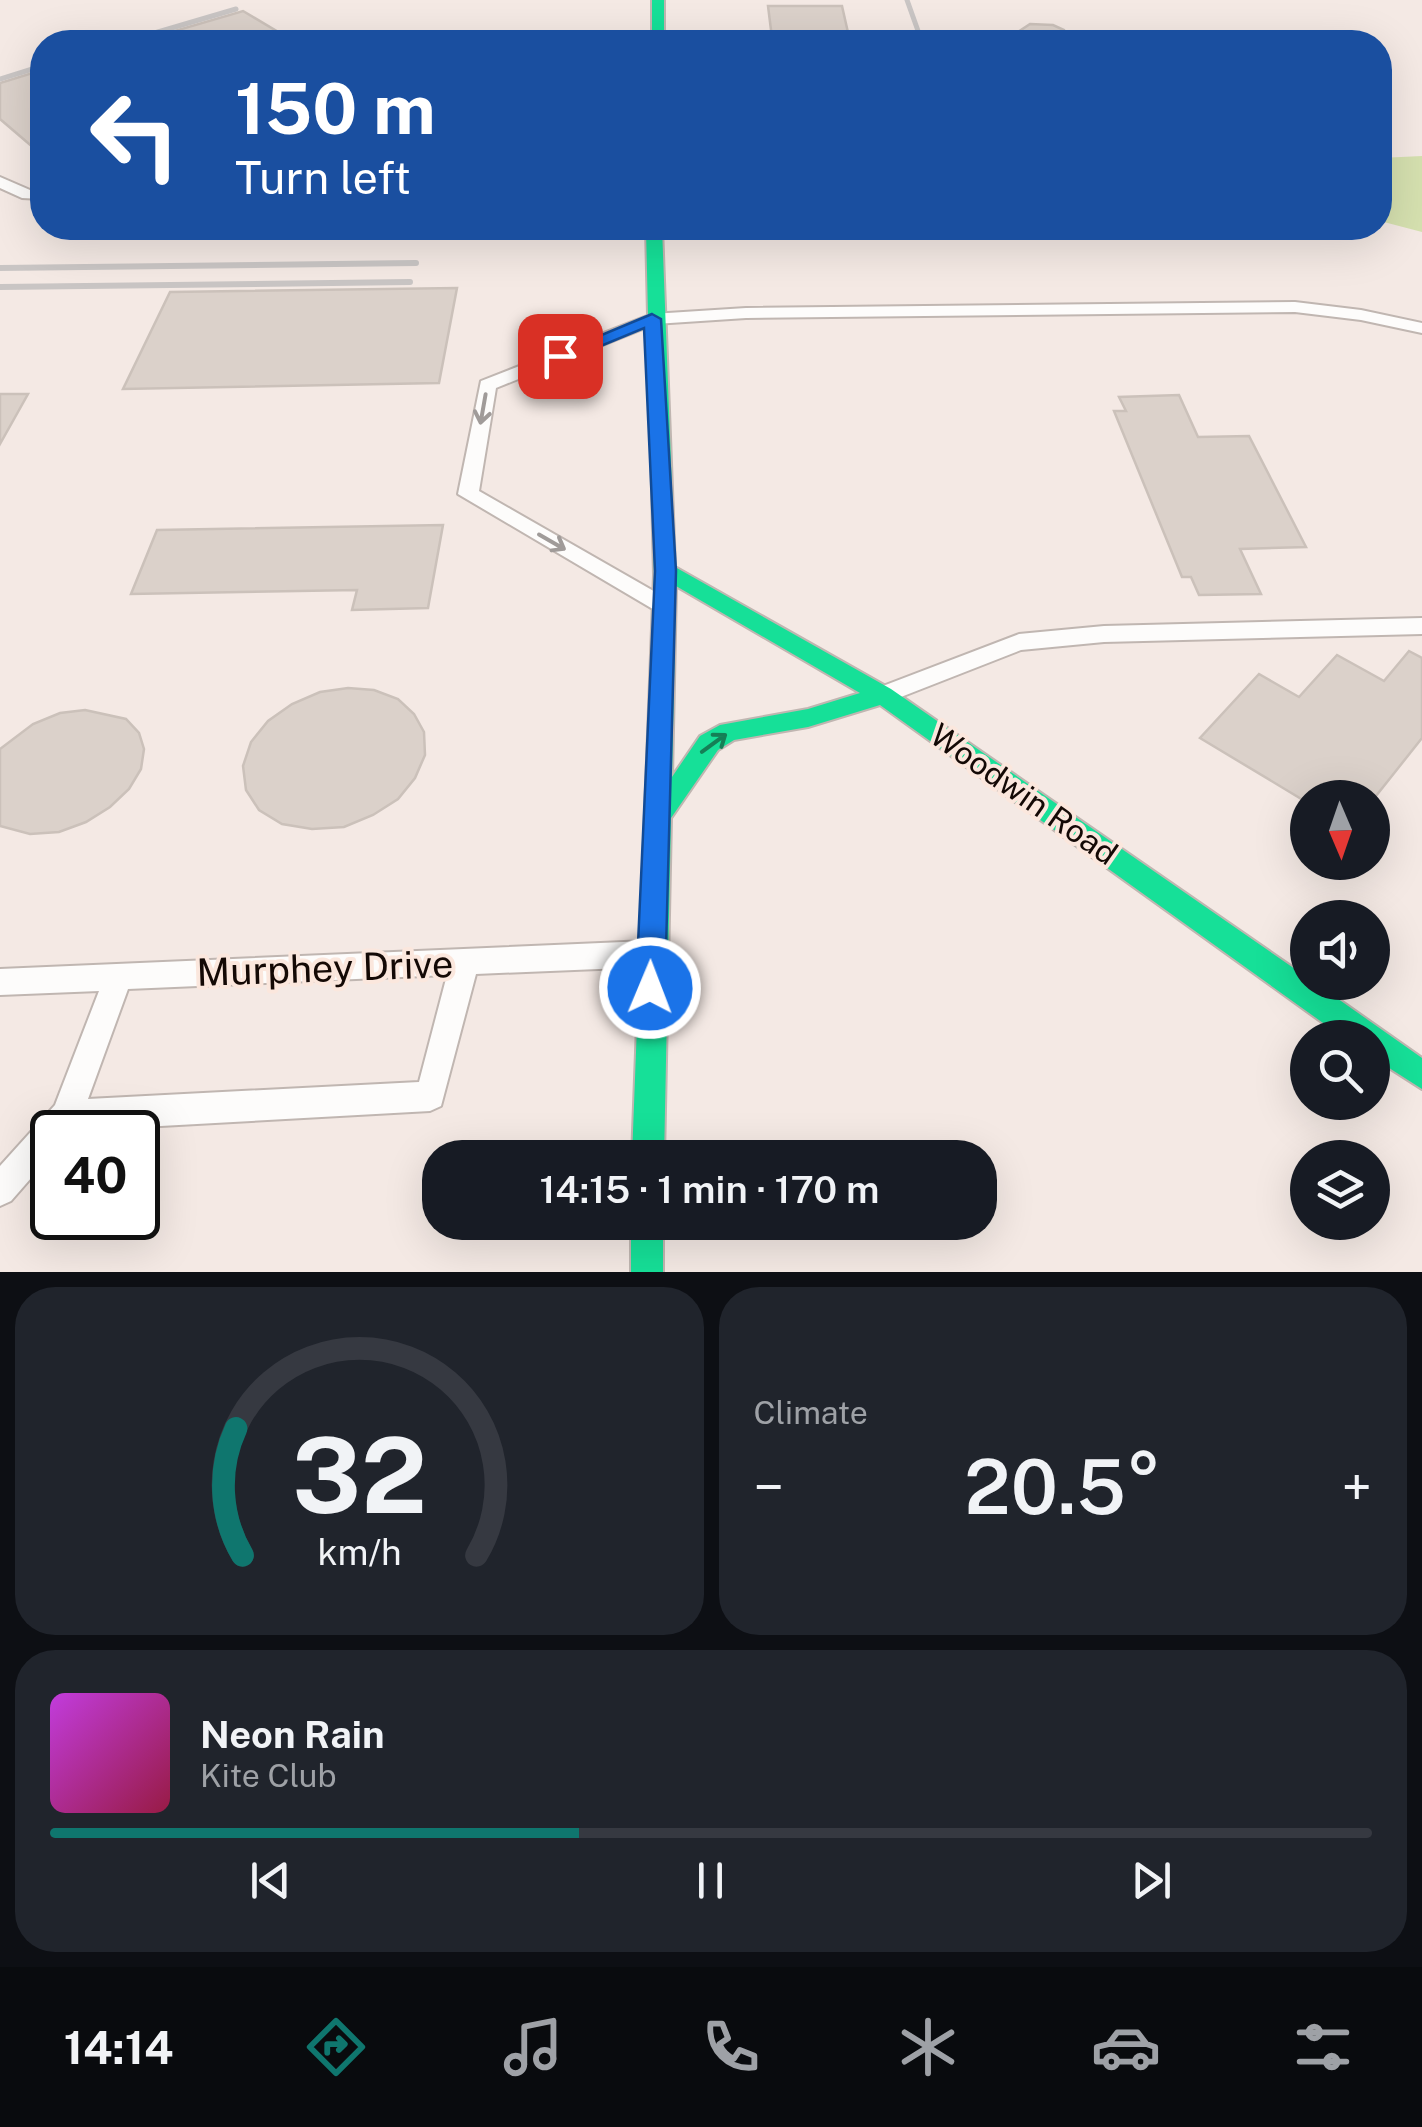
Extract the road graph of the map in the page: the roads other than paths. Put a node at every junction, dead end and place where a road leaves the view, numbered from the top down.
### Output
1 (658, 0) edge
2 (658, 30) edge
3 (0, 182) edge
4 (30, 195) edge
5 (654, 240) edge
6 (652, 319) junction
7 (1422, 328) edge
8 (666, 571) junction
9 (664, 608) junction
10 (1422, 626) edge
11 (883, 694) junction
12 (656, 820) junction
13 (651, 954) junction
14 (465, 962) junction
15 (118, 977) junction
16 (0, 982) edge
17 (1344, 1020) edge
18 (1390, 1052) edge
19 (1422, 1075) edge
20 (69, 1110) edge
21 (160, 1110) edge
22 (648, 1140) edge
23 (30, 1156) edge
24 (0, 1190) edge
25 (648, 1240) edge
26 (647, 1272) edge

1 - 2 street
3 - 4 lane
5 - 6 street
6 - 7 lane
6 - 8 street
6 -> 9 lane
8 - 9 street
8 - 11 street, Woodwin Road
9 - 12 street
10 - 11 lane
12 -> 11 street
11 - 17 street, Woodwin Road
12 - 13 street
13 - 14 lane, Murphey Drive
13 - 22 street
14 - 15 lane, Murphey Drive
14 - 21 lane
15 - 16 lane, Murphey Drive
15 - 20 lane
18 - 19 street, Woodwin Road
23 - 24 lane
25 - 26 street

